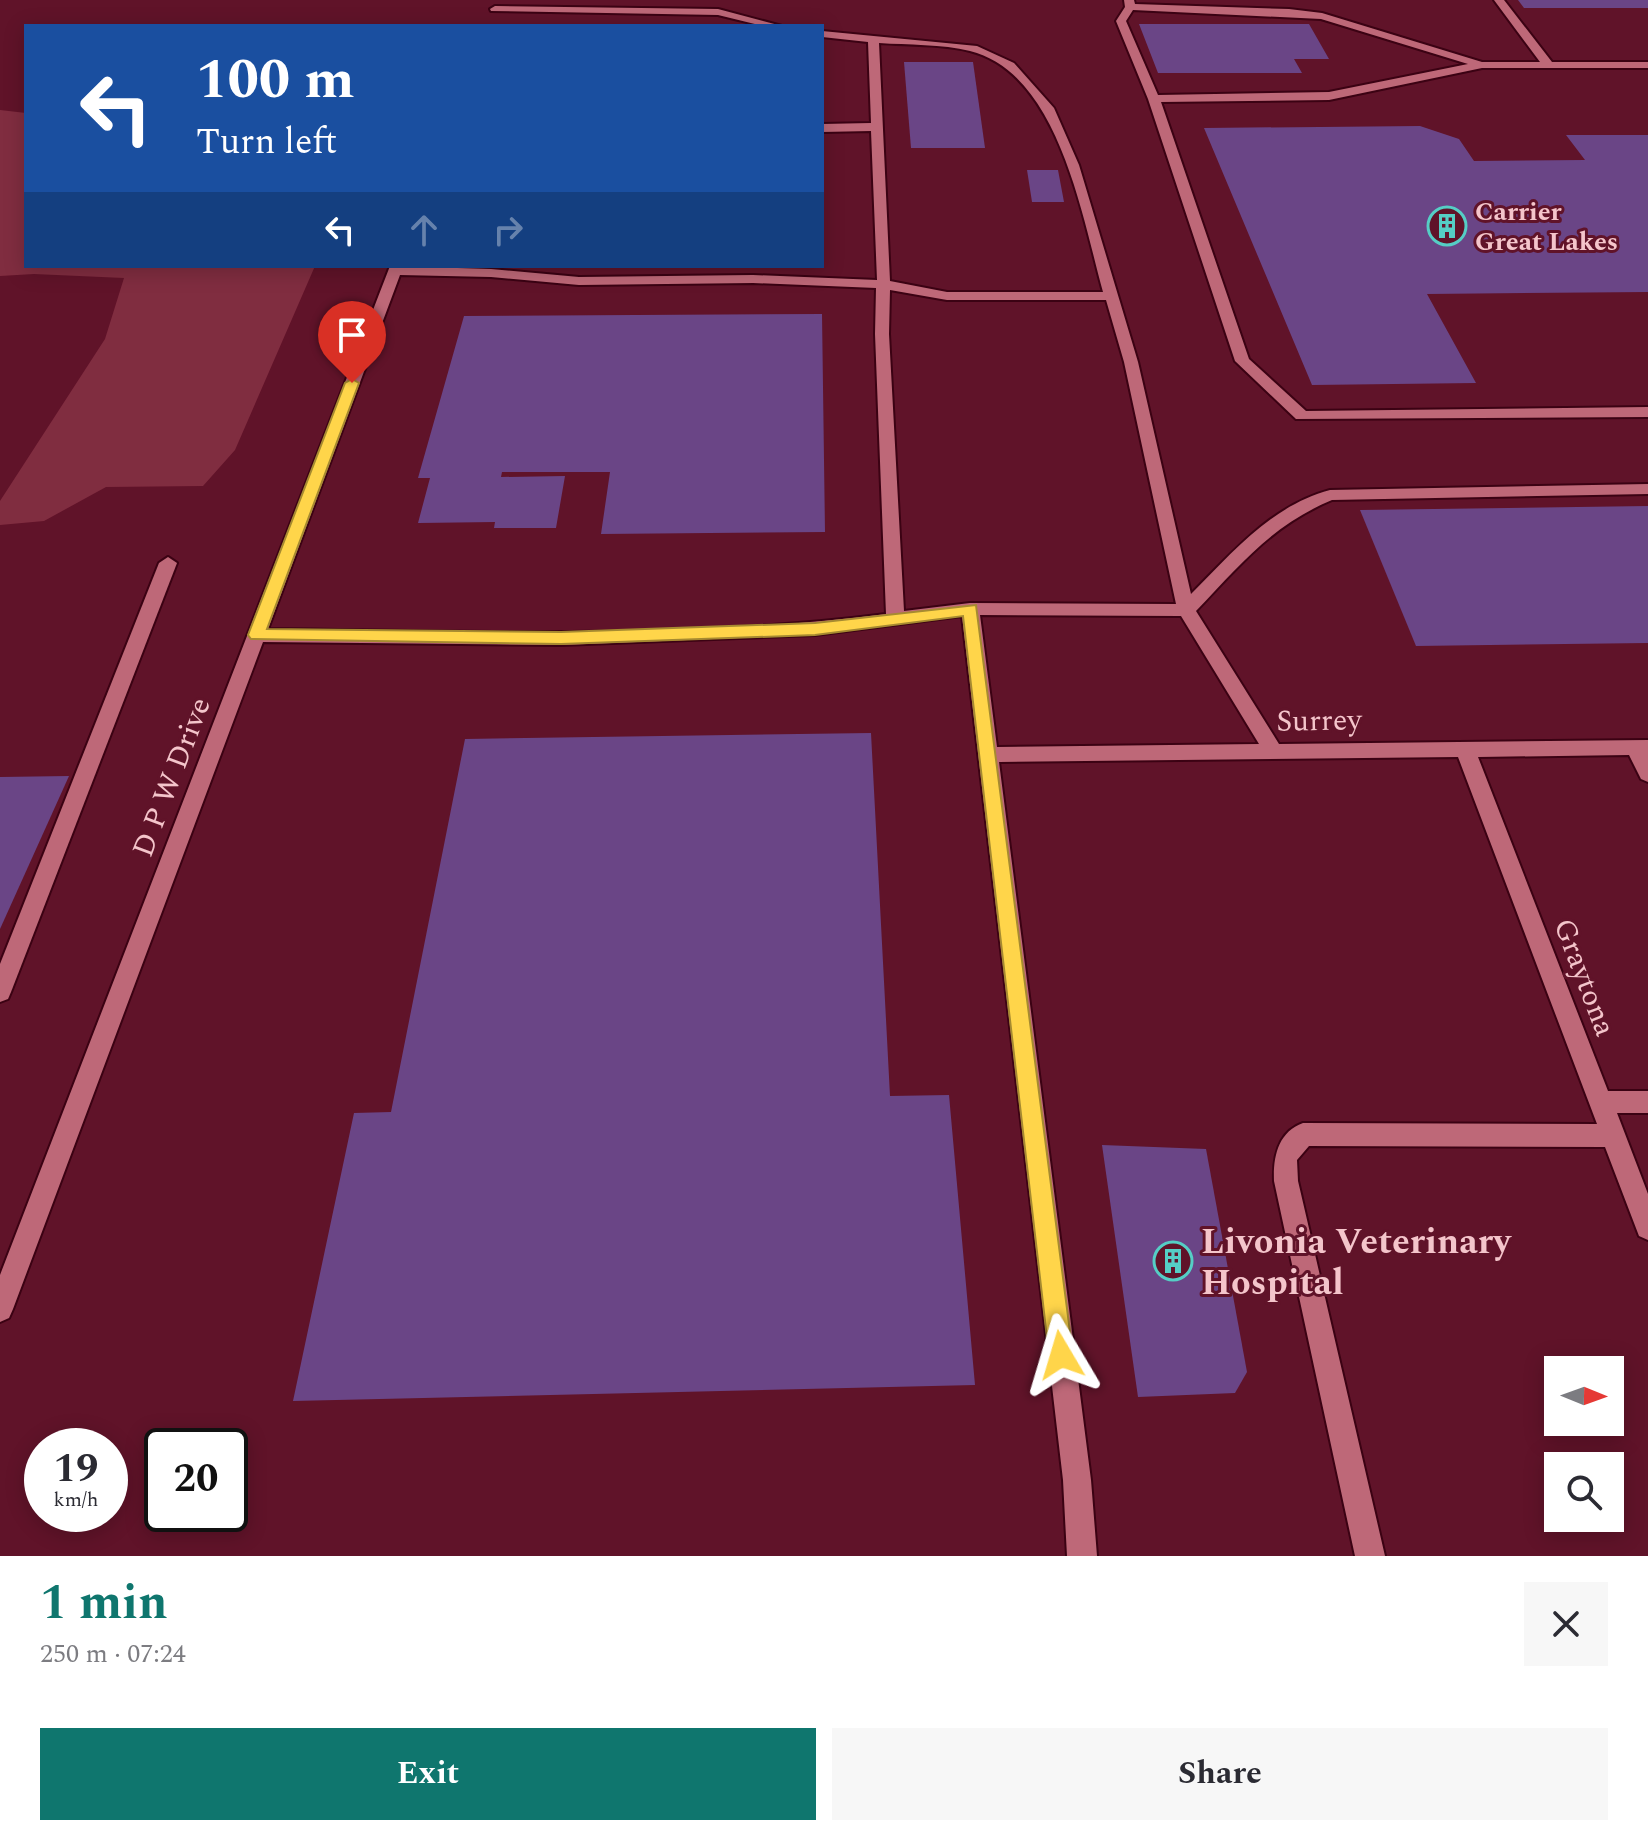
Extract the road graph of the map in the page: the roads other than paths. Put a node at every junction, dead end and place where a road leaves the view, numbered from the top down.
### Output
1 (1499, 0) edge
2 (1130, 4) edge
3 (495, 9) edge
4 (769, 24) edge
5 (824, 34) edge
6 (873, 39) junction
7 (1548, 64) junction
8 (1482, 65) junction
9 (1648, 65) edge
10 (1154, 99) junction
11 (878, 127) junction
12 (824, 128) edge
13 (396, 269) edge
14 (541, 272) edge
15 (883, 284) junction
16 (1112, 296) junction
17 (1648, 412) edge
18 (1648, 489) edge
19 (168, 563) dead end
20 (970, 609) junction
21 (1186, 610) junction
22 (895, 619) junction
23 (257, 635) junction
24 (1641, 747) edge
25 (1465, 748) junction
26 (1273, 751) junction
27 (990, 755) junction
28 (1648, 774) edge
29 (0, 992) edge
30 (1601, 1102) junction
31 (1648, 1102) edge
32 (1614, 1136) junction
33 (1648, 1227) edge
34 (0, 1309) edge
35 (1082, 1556) edge
36 (1370, 1556) edge

1 - 7 street
2 - 8 street
2 - 10 street
3 - 4 street
5 - 6 street
6 - 11 street
6 - 16 street
7 - 8 street
7 - 9 street
8 - 10 street
10 - 17 street
11 - 12 street
11 - 15 street
13 - 14 street
13 - 23 street, D P W Drive
14 - 15 street
15 - 16 street
15 - 22 street
16 - 21 street
18 - 21 street
19 - 29 street
20 - 21 street
20 - 22 street
20 - 27 street
21 - 26 street
22 - 23 street
23 - 34 street, D P W Drive
24 - 25 street, Surrey
24 - 28 street
25 - 26 street, Surrey
25 - 30 street, Graytona
26 - 27 street, Surrey
27 - 35 street
30 - 31 street
30 - 32 street, Graytona
32 - 33 street, Graytona
32 - 36 street

